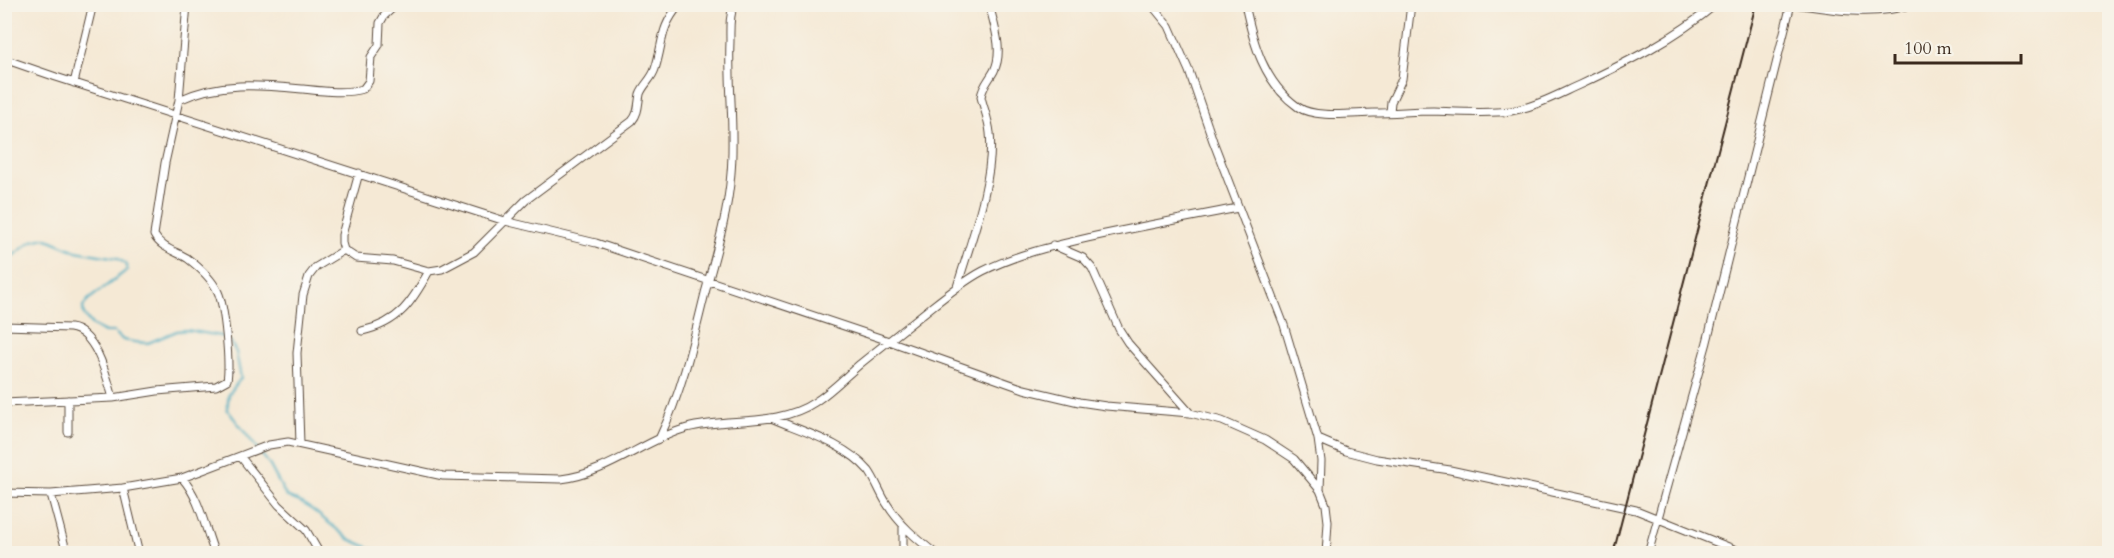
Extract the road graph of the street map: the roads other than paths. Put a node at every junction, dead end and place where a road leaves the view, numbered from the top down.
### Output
1 (93, 4) edge
2 (187, 4) edge
3 (397, 4) edge
4 (680, 4) edge
5 (734, 4) edge
6 (989, 4) edge
7 (1151, 4) edge
8 (1245, 4) edge
9 (1410, 4) edge
10 (1716, 4) edge
11 (1793, 4) edge
12 (1913, 4) edge
13 (4, 59) edge
14 (74, 82) junction
15 (179, 100) junction
16 (1390, 112) junction
17 (176, 114) junction
18 (358, 173) junction
19 (1238, 208) junction
20 (505, 221) junction
21 (1053, 246) junction
22 (344, 249) junction
23 (429, 272) junction
24 (709, 280) junction
25 (957, 287) junction
26 (4, 326) edge
27 (362, 331) dead end
28 (889, 341) junction
29 (113, 398) junction
30 (68, 400) junction
31 (4, 403) edge
32 (1190, 413) junction
33 (770, 417) junction
34 (68, 432) dead end
35 (660, 437) junction
36 (1318, 439) junction
37 (300, 444) junction
38 (240, 456) junction
39 (182, 478) junction
40 (123, 488) junction
41 (1320, 490) junction
42 (4, 493) edge
43 (51, 494) junction
44 (1657, 518) junction
45 (903, 525) junction
46 (67, 554) edge
47 (139, 554) edge
48 (215, 554) edge
49 (320, 554) edge
50 (903, 554) edge
51 (936, 554) edge
52 (1326, 554) edge
53 (1648, 554) edge
54 (1746, 554) edge

1 - 14 street
2 - 15 street
3 - 15 street
4 - 20 street
5 - 24 street
6 - 25 street
7 - 19 street
8 - 16 street
9 - 16 street
10 - 16 street
11 - 12 street
11 - 44 street
13 - 14 street
14 - 17 street
15 - 17 street
17 - 18 street
17 - 29 street
18 - 20 street
18 - 22 street
19 - 21 street
19 - 36 street
20 - 23 street
20 - 24 street
21 - 25 street
21 - 32 street
22 - 23 street
22 - 37 street
23 - 27 street
24 - 28 street
24 - 35 street
25 - 28 street
26 - 29 street
28 - 32 street
28 - 33 street
29 - 30 street
30 - 31 street
30 - 34 street
32 - 41 street
33 - 35 street
33 - 45 street
35 - 37 street
36 - 41 street
36 - 44 street
37 - 38 street
38 - 39 street
38 - 49 street
39 - 40 street
39 - 48 street
40 - 43 street
40 - 47 street
41 - 52 street
42 - 43 street
43 - 46 street
44 - 53 street
44 - 54 street
45 - 50 street
45 - 51 street

